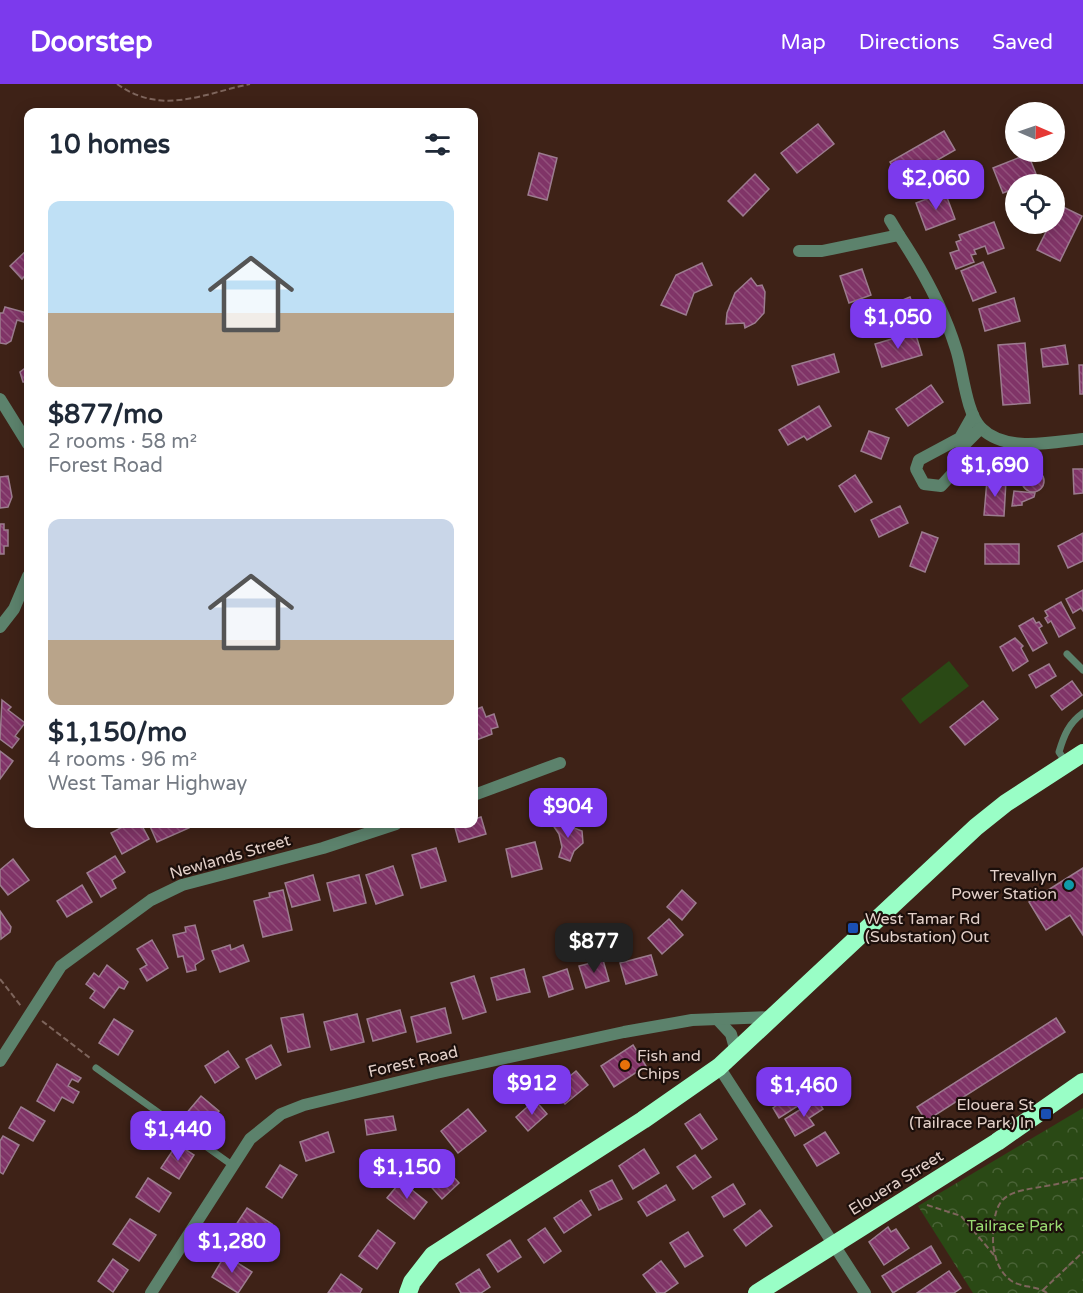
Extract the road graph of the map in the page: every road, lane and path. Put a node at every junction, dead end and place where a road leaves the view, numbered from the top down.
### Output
1 (117, 84) edge
2 (250, 84) edge
3 (891, 220) dead end
4 (899, 235) junction
5 (799, 251) dead end
6 (0, 399) edge
7 (973, 415) junction
8 (981, 428) junction
9 (24, 438) edge
10 (1083, 439) edge
11 (24, 585) edge
12 (0, 627) edge
13 (1067, 654) dead end
14 (1083, 670) edge
15 (1083, 712) edge
16 (1083, 753) edge
17 (560, 764) dead end
18 (1066, 764) junction
19 (478, 794) edge
20 (384, 828) edge
21 (0, 979) edge
22 (26, 1010) junction
23 (775, 1017) junction
24 (717, 1019) junction
25 (736, 1052) junction
26 (0, 1061) edge
27 (719, 1067) junction
28 (96, 1068) joint
29 (1083, 1082) edge
30 (232, 1165) junction
31 (1083, 1178) edge
32 (920, 1203) dead end
33 (834, 1244) junction
34 (1083, 1252) edge
35 (994, 1255) junction
36 (1043, 1290) junction
37 (151, 1293) edge
38 (408, 1293) edge
39 (757, 1293) edge
40 (865, 1293) edge
41 (1047, 1293) edge

1 - 2 path
3 - 4 street
4 - 5 street
4 - 7 street
6 - 9 street
7 - 8 street
7 - 8 street
8 - 10 street
11 - 12 street
13 - 14 lane
15 - 18 lane
16 - 18 highway
17 - 19 street
18 - 23 highway
20 - 22 street, Newlands Street
21 - 22 path
22 - 26 street, Newlands Street
22 - 28 path
23 - 24 street, Forest Road
23 - 25 highway
24 - 25 street
24 - 30 street, Forest Road
25 - 27 highway
27 - 33 street
27 - 38 highway
28 - 30 lane
29 - 33 highway, Elouera Street
30 - 37 street, Forest Road
31 - 35 path
32 - 35 path
33 - 39 highway, Elouera Street
33 - 40 street
34 - 36 path
35 - 36 path
36 - 41 path

